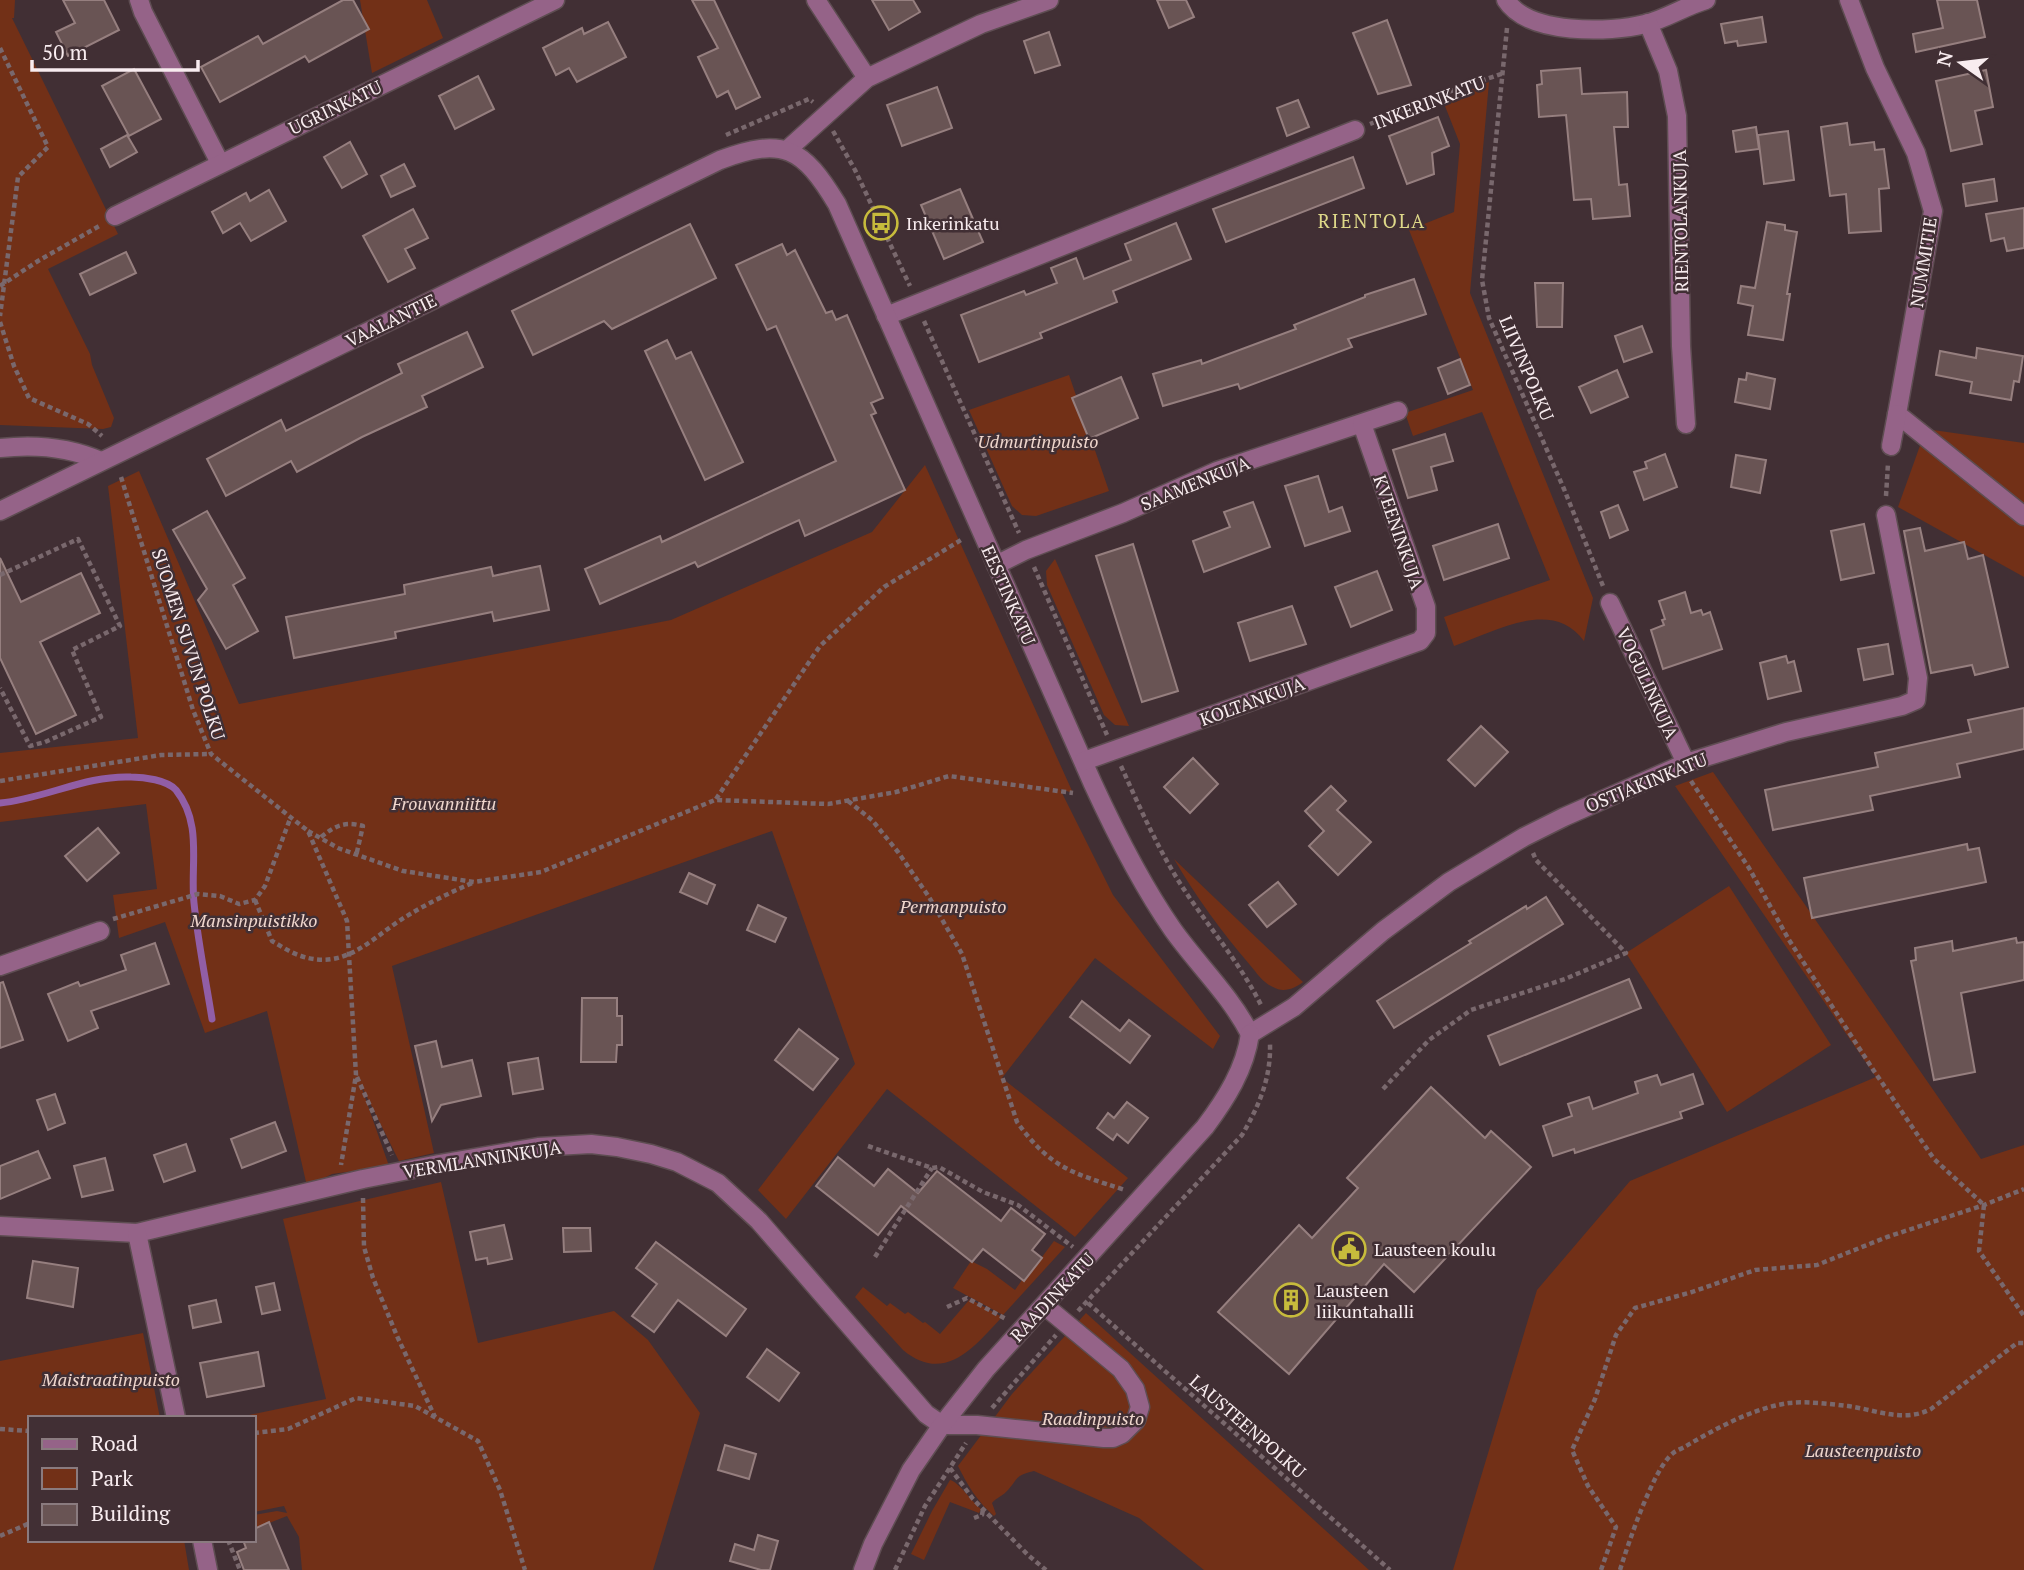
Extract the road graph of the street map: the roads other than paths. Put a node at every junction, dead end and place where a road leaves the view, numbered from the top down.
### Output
1 (139, 0) edge
2 (555, 0) edge
3 (816, 0) edge
4 (1049, 0) edge
5 (1706, 0) edge
6 (1849, 0) edge
7 (1507, 3) edge
8 (1648, 23) junction
9 (867, 78) junction
10 (1355, 131) road end
11 (787, 150) junction
12 (220, 163) junction
13 (115, 216) road end
14 (886, 316) junction
15 (1398, 411) dead end
16 (1897, 414) junction
17 (1362, 424) junction
18 (1686, 424) dead end
19 (1891, 446) road end
20 (0, 447) edge
21 (102, 461) junction
22 (0, 511) edge
23 (1886, 515) road end
24 (2024, 516) edge
25 (996, 565) junction
26 (1610, 603) road end
27 (1420, 641) joint
28 (1084, 761) junction
29 (1686, 763) junction
30 (100, 931) road end
31 (0, 966) edge
32 (1250, 1034) junction
33 (0, 1226) edge
34 (137, 1233) junction
35 (1045, 1306) junction
36 (176, 1416) edge
37 (942, 1425) junction
38 (202, 1542) edge
39 (208, 1570) edge
40 (863, 1570) edge

1 - 12 street
2 - 12 street, UGRINKATU
3 - 9 street
4 - 9 street
5 - 8 street
6 - 16 street, NUMMITIE
7 - 8 street
8 - 18 street, RIENTOLANKUJA
9 - 11 street
10 - 14 street, INKERINKATU
11 - 14 street, EESTINKATU
11 - 21 street, VAALANTIE
12 - 13 street, UGRINKATU
14 - 25 street, EESTINKATU
15 - 17 street, SAAMENKUJA
16 - 19 street, NUMMITIE
16 - 24 street
17 - 25 street, SAAMENKUJA
17 - 27 street, KVEENINKUJA
20 - 21 street
21 - 22 street, VAALANTIE
23 - 29 street, OSTJAKINKATU
25 - 28 street, EESTINKATU
26 - 29 street, VOGULINKUJA
27 - 28 street, KOLTANKUJA
28 - 32 street, EESTINKATU
29 - 32 street, OSTJAKINKATU
30 - 31 street
32 - 35 street, RAADINKATU
33 - 34 street, VERMLANNINKUJA
34 - 36 street
34 - 37 street, VERMLANNINKUJA
35 - 37 street, RAADINKATU
35 - 37 street
37 - 40 street, RAADINKATU
38 - 39 street

